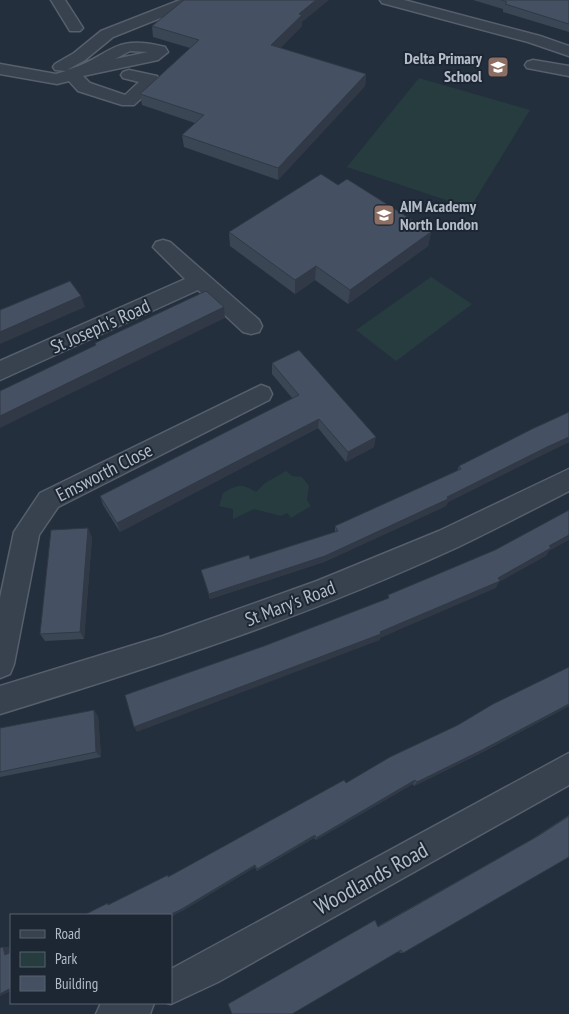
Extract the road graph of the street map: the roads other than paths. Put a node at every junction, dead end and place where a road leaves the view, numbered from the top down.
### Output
1 (194, 0) edge
2 (387, 0) edge
3 (60, 1) edge
4 (75, 28) dead end
5 (569, 51) edge
6 (533, 65) dead end
7 (91, 68) dead end
8 (0, 69) edge
9 (569, 72) edge
10 (72, 74) junction
11 (129, 75) dead end
12 (41, 77) junction
13 (163, 247) dead end
14 (201, 280) junction
15 (251, 326) dead end
16 (0, 372) edge
17 (261, 394) dead end
18 (569, 479) edge
19 (0, 664) edge
20 (0, 700) edge
21 (569, 768) edge
22 (172, 986) edge
23 (135, 1004) edge
24 (114, 1014) edge

1 - 12 street
2 - 5 street
3 - 4 street
6 - 9 street
7 - 10 street
8 - 12 street
10 - 11 street
10 - 12 street
13 - 14 street
14 - 15 street
14 - 16 street, St Joseph's Road
17 - 19 street, Emsworth Close
18 - 20 street, St Mary's Road
21 - 22 street, Woodlands Road
23 - 24 street

